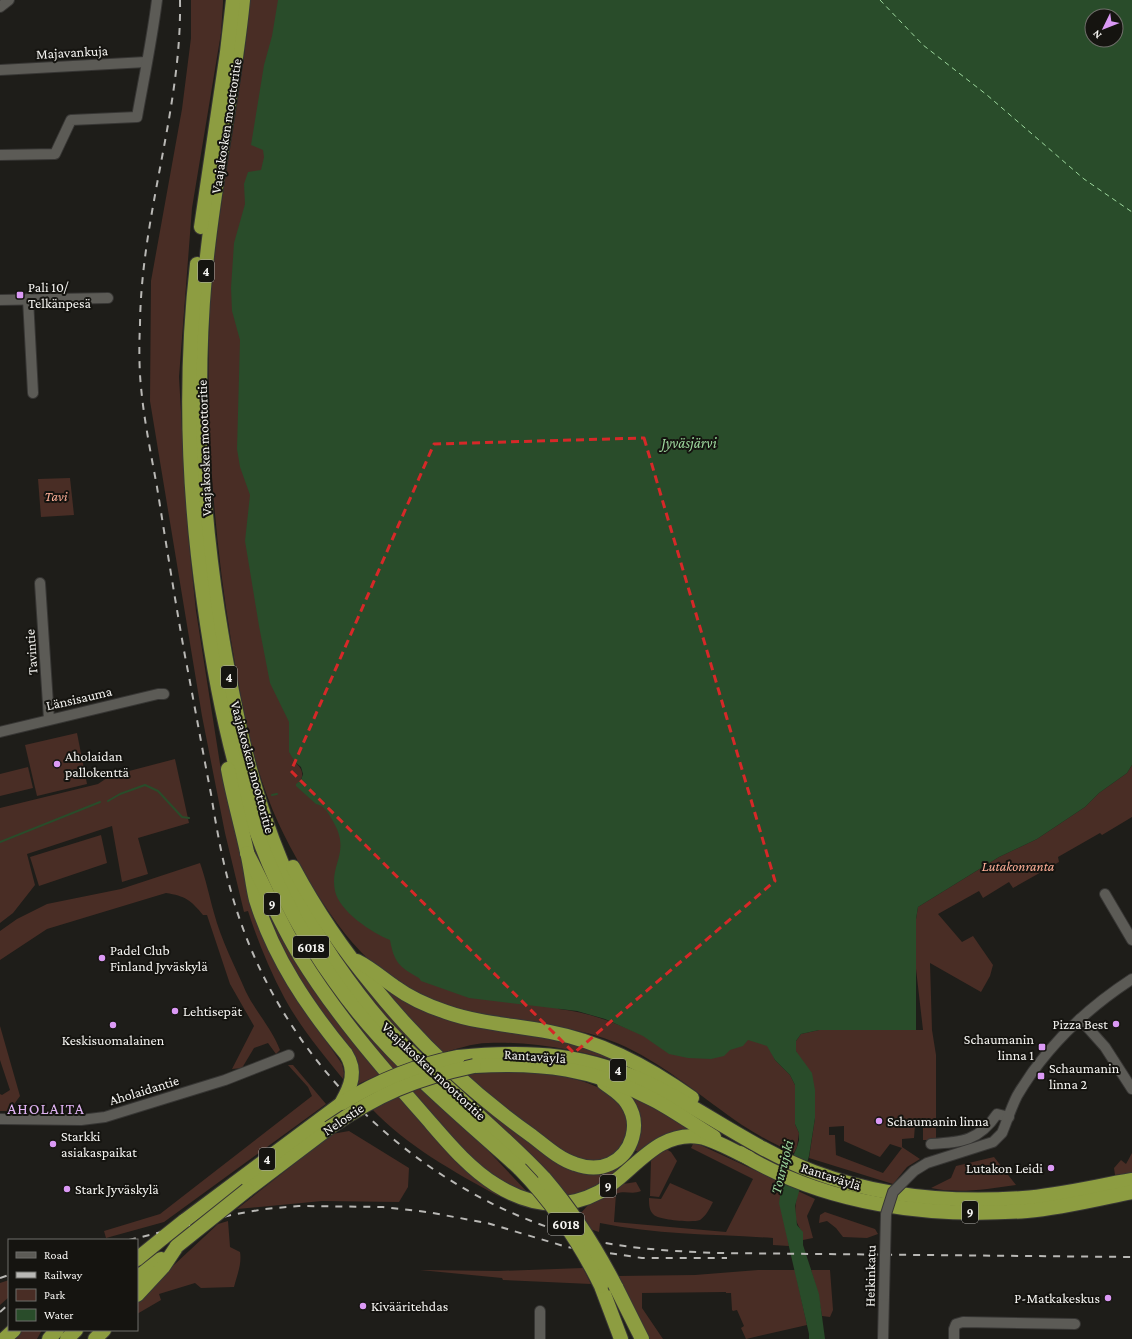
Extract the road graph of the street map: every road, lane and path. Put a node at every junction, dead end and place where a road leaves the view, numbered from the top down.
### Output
1 (9, 0) edge
2 (156, 0) edge
3 (233, 0) edge
4 (243, 0) edge
5 (0, 7) edge
6 (146, 62) junction
7 (0, 70) edge
8 (0, 155) edge
9 (108, 298) dead end
10 (28, 299) junction
11 (0, 300) edge
12 (33, 393) dead end
13 (40, 583) dead end
14 (164, 694) dead end
15 (220, 703) junction
16 (49, 719) junction
17 (0, 732) edge
18 (268, 826) junction
19 (247, 853) junction
20 (1105, 894) dead end
21 (1132, 940) edge
22 (352, 959) junction
23 (1132, 979) edge
24 (1080, 1019) junction
25 (289, 1055) dead end
26 (458, 1057) joint
27 (591, 1074) junction
28 (1132, 1089) edge
29 (342, 1103) junction
30 (1009, 1117) junction
31 (0, 1119) edge
32 (324, 1124) junction
33 (931, 1144) dead end
34 (760, 1148) junction
35 (748, 1158) junction
36 (812, 1179) junction
37 (1132, 1180) edge
38 (1132, 1192) edge
39 (164, 1237) junction
40 (177, 1246) junction
41 (138, 1248) edge
42 (138, 1258) edge
43 (138, 1277) edge
44 (138, 1293) edge
45 (540, 1311) dead end
46 (1075, 1324) dead end
47 (13, 1331) edge
48 (56, 1331) edge
49 (75, 1331) edge
50 (103, 1331) edge
51 (4, 1339) edge
52 (48, 1339) edge
53 (67, 1339) edge
54 (95, 1339) edge
55 (540, 1339) edge
56 (621, 1339) edge
57 (642, 1339) edge
58 (883, 1339) edge
59 (954, 1339) edge

1 - 5 street
2 - 6 street
3 - 15 highway, Vaajakosken moottoritie / 4
4 - 18 highway, Vaajakosken moottoritie / 4
6 - 7 street, Majavankuja
6 - 8 street
9 - 10 street
10 - 11 street
10 - 12 street
13 - 16 street, Tavintie
14 - 16 street, Länsisauma
15 - 19 highway, 4
15 - 56 highway, Vaajakosken moottoritie / 6018, bridge
16 - 17 street, Länsisauma
18 - 22 highway, 4
18 - 57 highway, Vaajakosken moottoritie / 6018, bridge
19 - 29 highway, 4, bridge
19 - 35 highway, 9
20 - 21 street
22 - 27 highway, 4
22 - 34 highway, 9
23 - 24 street, Heikinkatu
24 - 28 street
24 - 30 street, Heikinkatu
25 - 31 street, Aholaidantie
26 - 29 highway, Nelostie / 4, bridge
26 - 34 highway, Rantaväylä / 4
27 - 32 highway, Nelostie / 4, bridge
27 - 35 highway, Rantaväylä / 9
29 - 32 highway, Nelostie / 4
30 - 33 street
30 - 58 street, Heikinkatu, bridge
32 - 39 highway, Nelostie / 4, bridge
32 - 40 highway, Nelostie / 4, bridge
34 - 36 highway, Rantaväylä / 9
35 - 36 highway, Rantaväylä / 9
36 - 37 highway, Rantaväylä / 9
36 - 38 highway, Rantaväylä / 9
39 - 41 highway
39 - 42 highway, Nelostie / 4
40 - 43 highway, Nelostie / 4
40 - 44 highway
45 - 55 street
46 - 59 street
47 - 51 highway
48 - 52 highway
49 - 53 highway
50 - 54 highway

